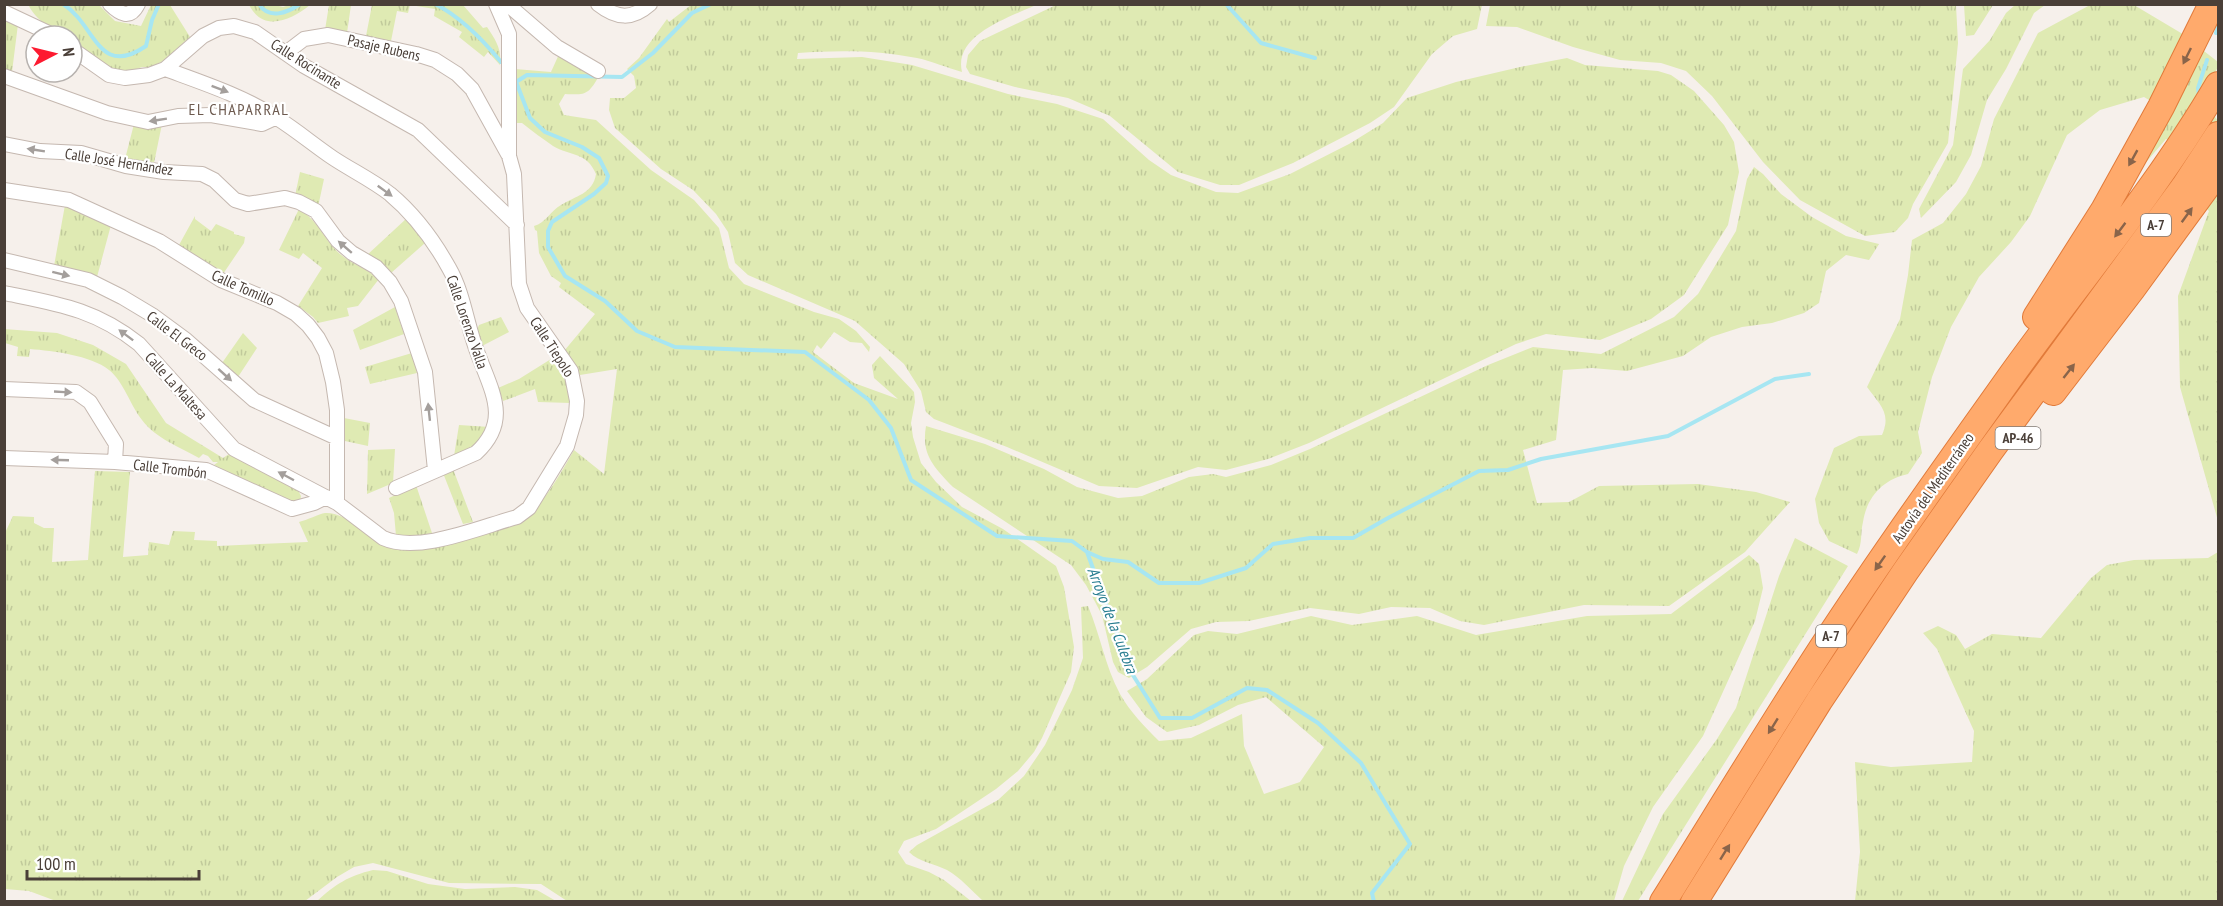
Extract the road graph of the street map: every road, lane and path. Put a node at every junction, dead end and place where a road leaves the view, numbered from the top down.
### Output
1 (110, 4) edge
2 (138, 4) edge
3 (496, 4) edge
4 (507, 4) edge
5 (598, 4) edge
6 (650, 4) edge
7 (2212, 4) edge
8 (4, 12) edge
9 (30, 24) edge
10 (287, 52) junction
11 (84, 57) edge
12 (165, 69) junction
13 (598, 71) dead end
14 (4, 76) edge
15 (2218, 85) edge
16 (277, 117) junction
17 (2218, 135) edge
18 (4, 144) edge
19 (509, 156) junction
20 (2212, 169) edge
21 (4, 189) edge
22 (517, 225) junction
23 (4, 260) edge
24 (4, 293) edge
25 (2010, 378) junction
26 (4, 389) edge
27 (337, 438) junction
28 (4, 458) edge
29 (115, 462) junction
30 (435, 470) junction
31 (396, 488) dead end
32 (332, 500) junction
33 (1663, 902) edge
34 (1694, 902) edge

1 - 2 street
3 - 19 street, Calle Tiepolo
4 - 13 street
5 - 6 street
7 -> 25 highway
8 - 9 street
10 - 12 street, Calle Rocinante
10 - 19 street, Pasaje Rubens
10 - 22 street, Calle Rocinante
11 - 12 street, Calle Rocinante
12 -> 16 street, Calle Lorenzo Valla
16 -> 14 street
15 -> 25 highway, Autovía del Mediterráneo / A-7
16 -> 30 street, Calle Lorenzo Valla
17 - 20 highway, Autovía del Mediterráneo / A-7
30 -> 18 street, Calle José Hernández
19 - 22 street, Calle Tiepolo
34 -> 20 highway, Autovía del Mediterráneo / A-7
21 - 27 street, Calle Tomillo
22 - 32 street, Calle Tiepolo
23 -> 27 street, Calle El Greco
32 -> 24 street, Calle La Maltesa
25 -> 33 highway, Autovía del Mediterráneo / A-7
26 -> 29 street
27 - 32 street, Calle Tomillo
29 -> 28 street, Calle Trombón
29 - 32 street, Calle Trombón
30 - 31 street, Calle Lorenzo Valla

